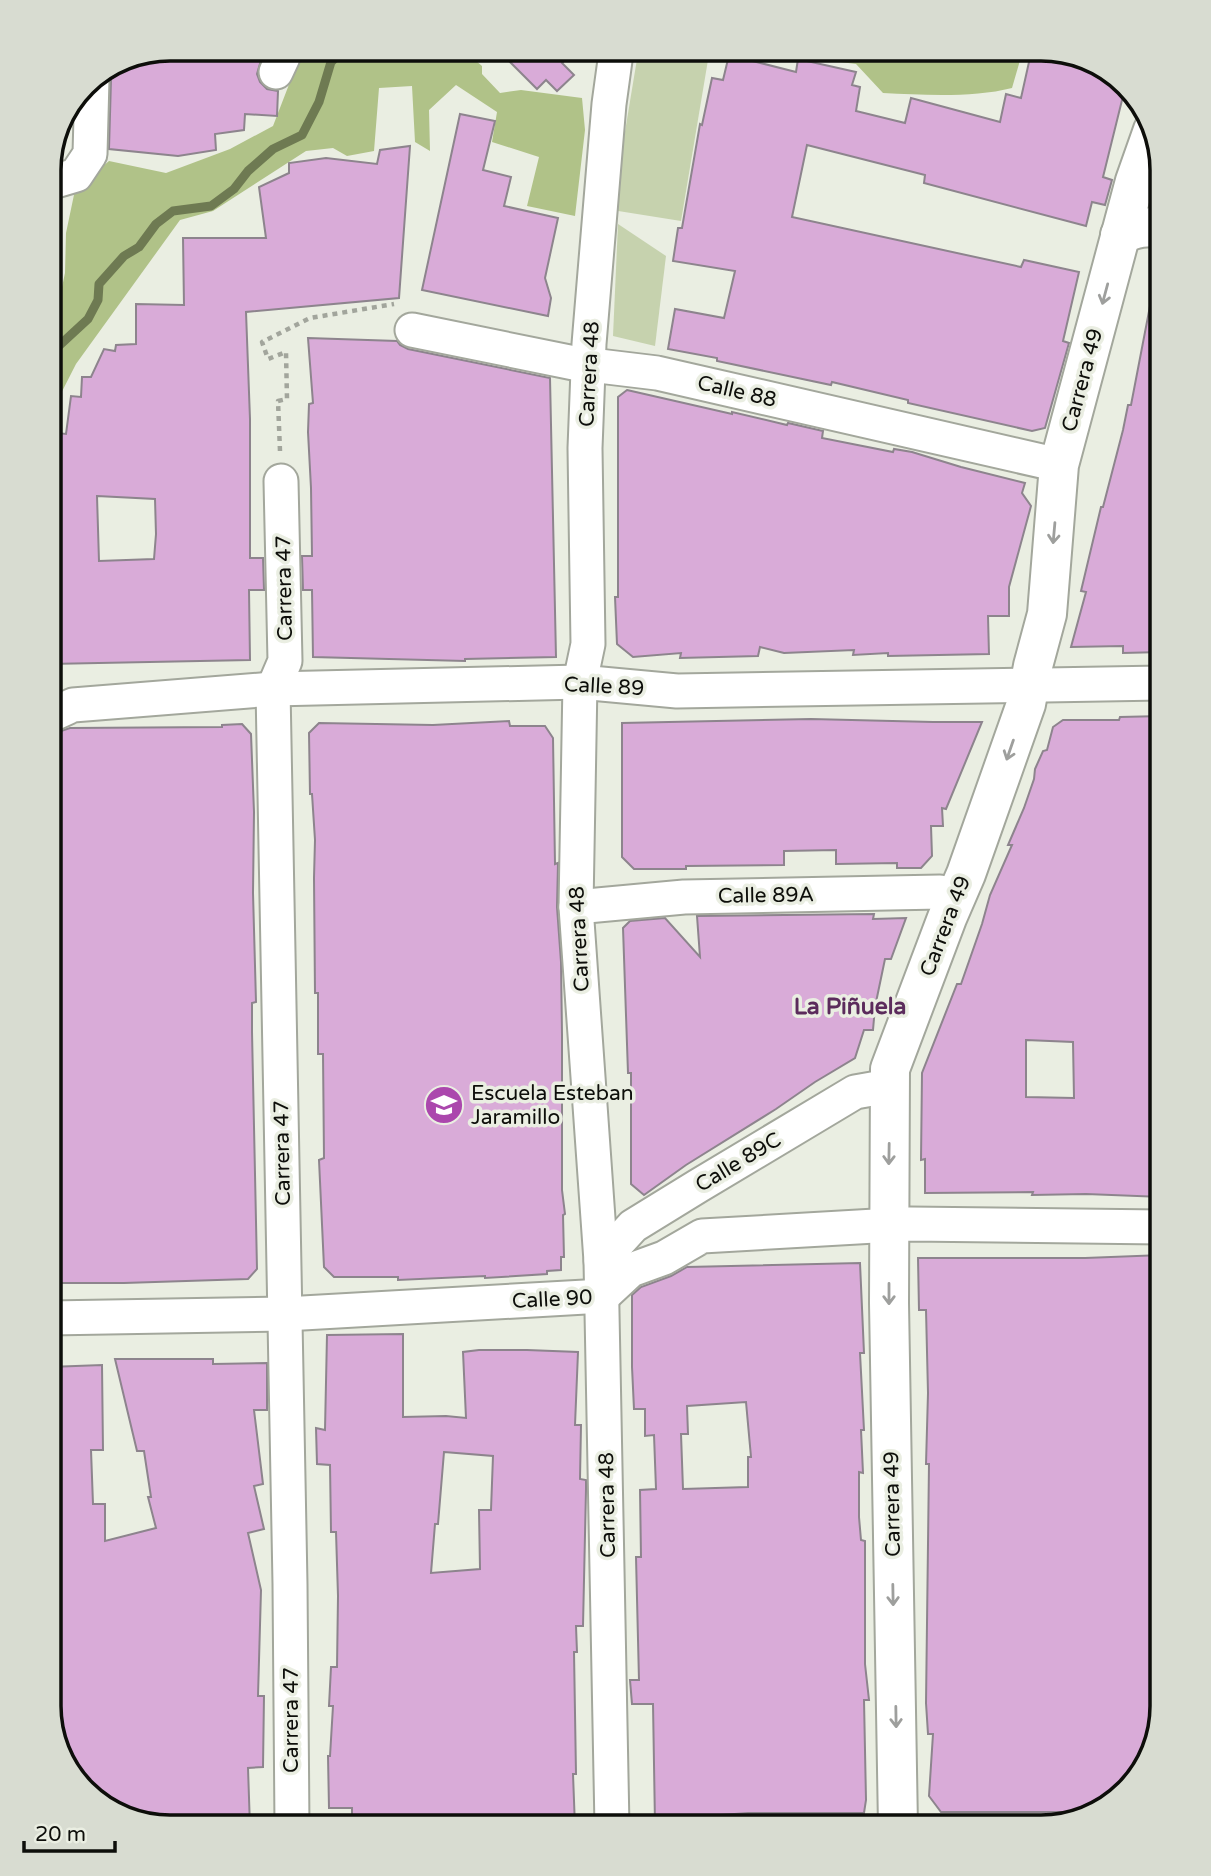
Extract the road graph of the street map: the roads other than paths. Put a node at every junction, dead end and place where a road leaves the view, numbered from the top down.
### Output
1 (615, 61) edge
2 (92, 95) edge
3 (1147, 147) edge
4 (61, 179) edge
5 (1150, 226) edge
6 (1120, 235) junction
7 (407, 316) road end
8 (588, 366) junction
9 (1059, 465) junction
10 (281, 481) road end
11 (580, 682) junction
12 (1150, 683) edge
13 (1030, 685) junction
14 (273, 689) junction
15 (61, 710) edge
16 (956, 897) junction
17 (576, 907) junction
18 (889, 1086) junction
19 (889, 1226) junction
20 (1150, 1227) edge
21 (601, 1261) junction
22 (603, 1297) junction
23 (285, 1314) junction
24 (61, 1318) edge
25 (292, 1815) edge
26 (612, 1815) edge
27 (898, 1815) edge

1 - 8 street, Carrera 48
2 - 4 street
3 - 6 street, Carrera 49
5 - 6 street
6 -> 9 street, Carrera 49
7 - 8 street, Calle 88
8 - 9 street, Calle 88
8 - 11 street, Carrera 48
9 -> 13 street, Carrera 49
10 - 14 street, Carrera 47
11 - 13 street, Calle 89
11 - 14 street, Calle 89
11 - 17 street, Carrera 48
12 - 13 street, Calle 89
13 -> 16 street, Carrera 49
14 - 15 street, Calle 89
14 - 23 street, Carrera 47
16 - 17 street, Calle 89A
16 - 18 street, Carrera 49
17 - 21 street, Carrera 48
18 -> 19 street, Carrera 49
18 - 21 street, Calle 89C
19 - 20 street, Calle 90
19 - 22 street, Calle 90
19 -> 27 street, Carrera 49
21 - 22 street, Carrera 48
22 - 23 street, Calle 90
22 - 26 street, Carrera 48
23 - 24 street, Calle 90
23 - 25 street, Carrera 47

